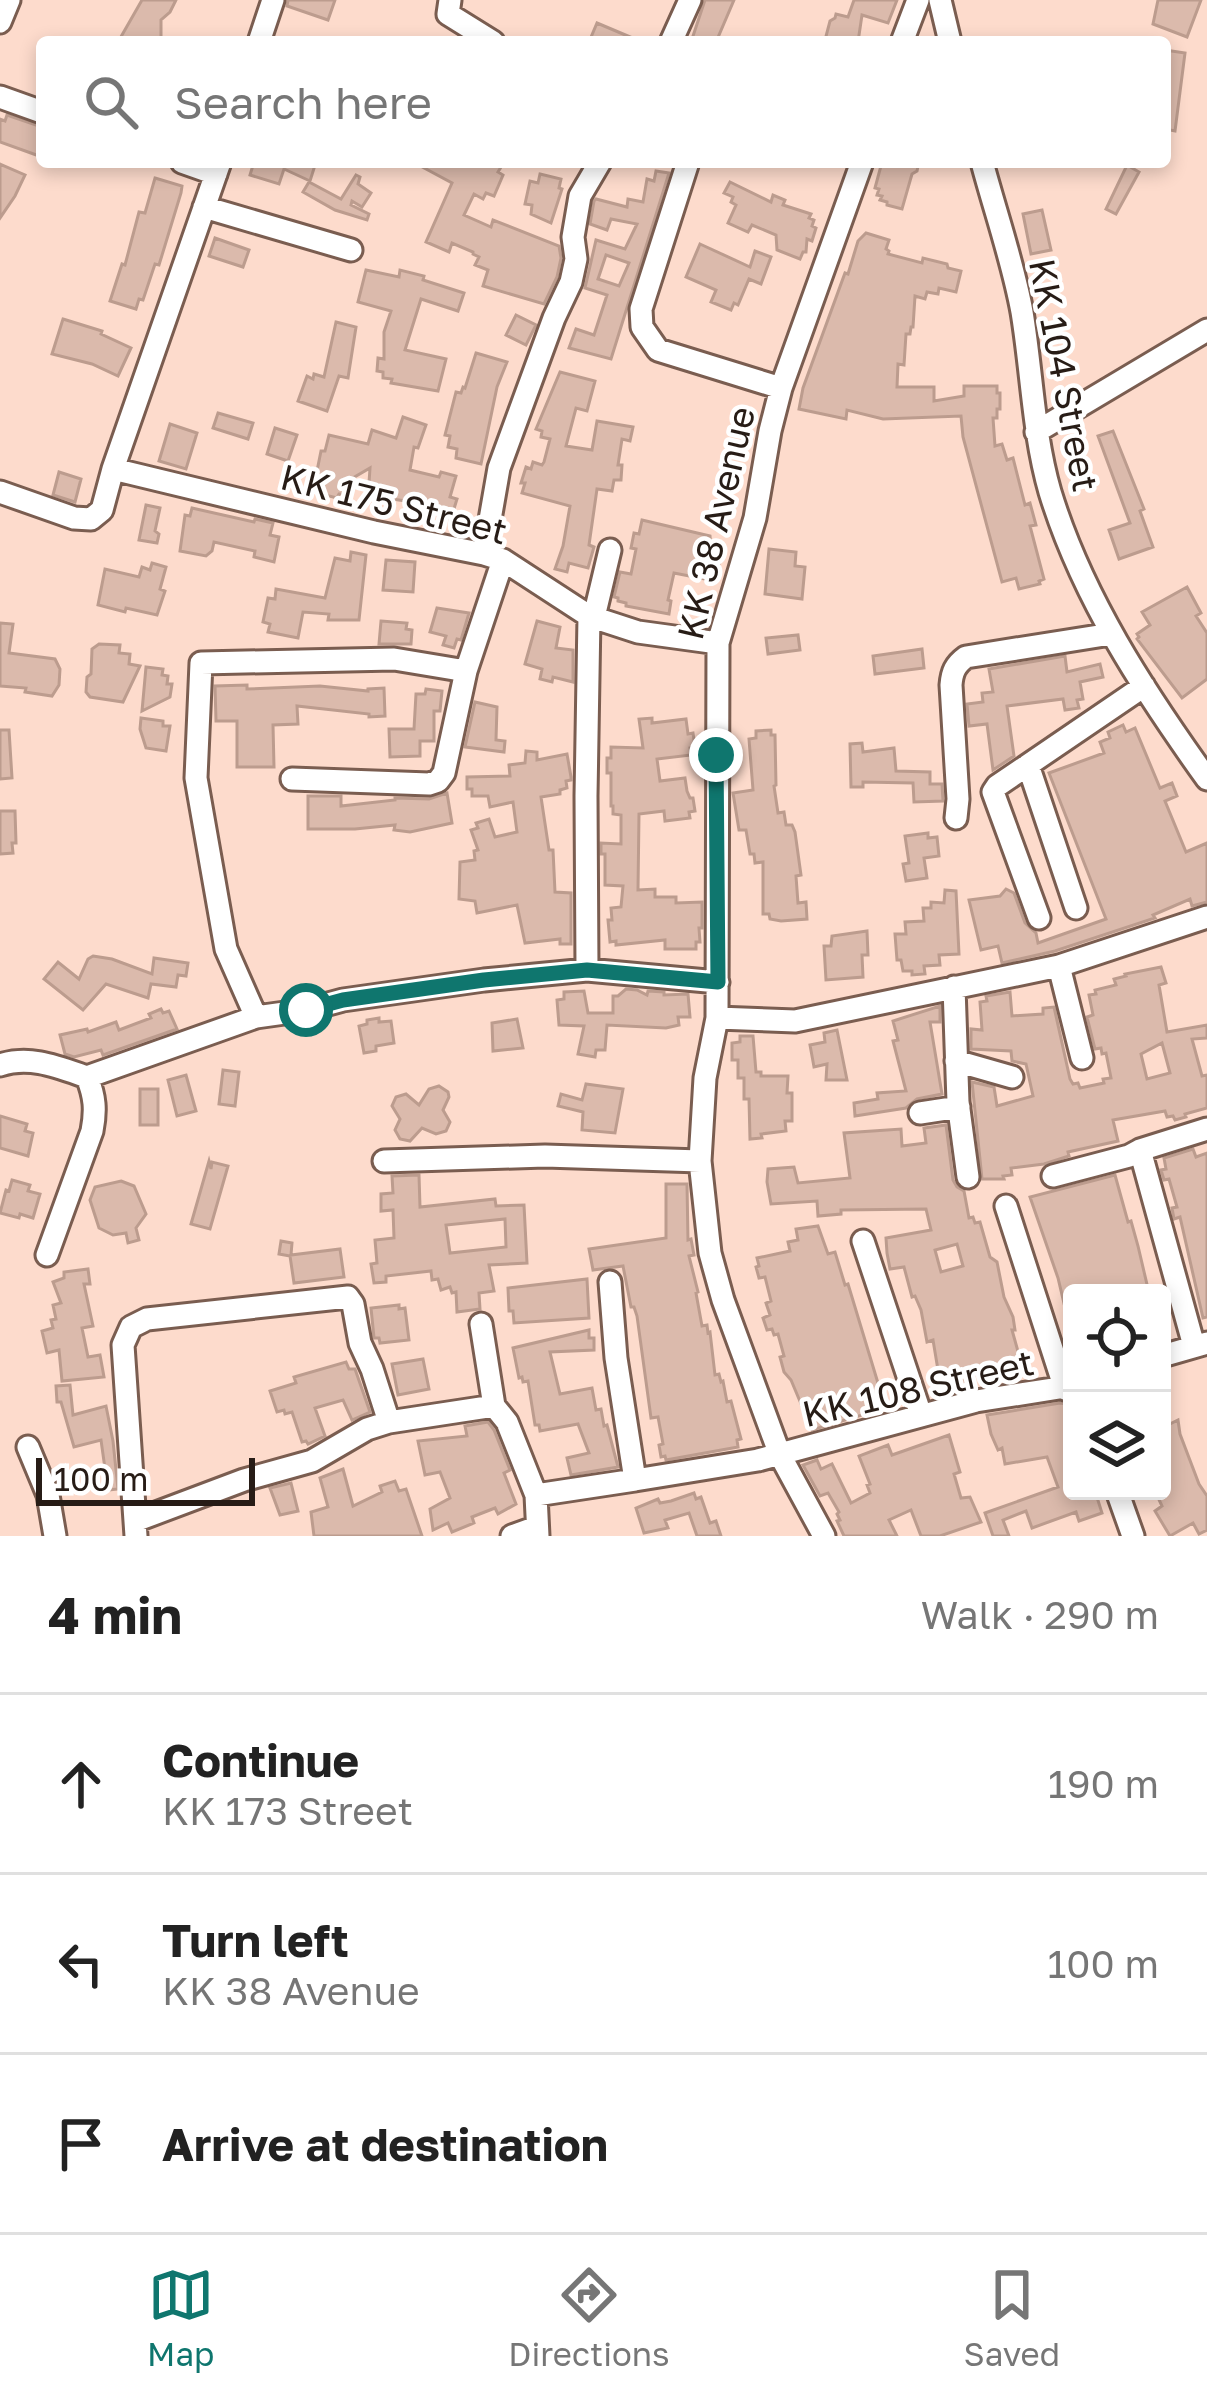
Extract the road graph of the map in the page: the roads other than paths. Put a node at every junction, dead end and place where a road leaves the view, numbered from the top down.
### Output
1 (9, 0) edge
2 (273, 0) edge
3 (450, 0) edge
4 (690, 0) edge
5 (918, 0) edge
6 (940, 0) edge
7 (0, 22) edge
8 (261, 36) edge
9 (483, 36) edge
10 (674, 36) edge
11 (904, 36) edge
12 (949, 36) edge
13 (0, 97) edge
14 (36, 110) edge
15 (218, 168) edge
16 (596, 168) edge
17 (686, 168) edge
18 (860, 168) edge
19 (984, 168) edge
20 (204, 207) junction
21 (351, 250) dead end
22 (1207, 330) edge
23 (781, 388) junction
24 (1036, 432) junction
25 (113, 469) junction
26 (0, 493) edge
27 (610, 550) dead end
28 (493, 557) junction
29 (591, 616) junction
30 (1111, 634) junction
31 (718, 643) junction
32 (466, 671) junction
33 (1144, 686) junction
34 (1028, 765) junction
35 (1203, 766) edge
36 (292, 779) dead end
37 (956, 818) dead end
38 (1076, 908) dead end
39 (1207, 917) edge
40 (1039, 918) dead end
41 (1059, 966) junction
42 (587, 970) junction
43 (718, 982) junction
44 (954, 986) junction
45 (256, 1017) junction
46 (717, 1018) junction
47 (1082, 1058) dead end
48 (956, 1061) junction
49 (0, 1065) edge
50 (87, 1077) junction
51 (1012, 1077) dead end
52 (958, 1107) junction
53 (920, 1113) dead end
54 (1207, 1129) edge
55 (1140, 1150) junction
56 (384, 1161) dead end
57 (700, 1161) junction
58 (1053, 1176) dead end
59 (968, 1177) dead end
60 (1006, 1206) dead end
61 (863, 1241) dead end
62 (47, 1255) dead end
63 (610, 1282) dead end
64 (481, 1324) dead end
65 (1201, 1345) edge
66 (1171, 1353) edge
67 (1063, 1372) edge
68 (1063, 1388) edge
69 (494, 1406) junction
70 (921, 1415) junction
71 (389, 1422) junction
72 (28, 1447) dead end
73 (779, 1455) junction
74 (634, 1480) junction
75 (536, 1495) junction
76 (1120, 1500) edge
77 (136, 1529) edge
78 (538, 1531) edge
79 (55, 1536) edge
80 (512, 1536) edge
81 (824, 1536) edge
82 (1133, 1536) edge

1 - 7 street
2 - 8 street
3 - 9 street
4 - 10 street
5 - 11 street
6 - 12 street
13 - 14 street
15 - 20 street
16 - 28 street
17 - 23 street
18 - 23 street, KK 38 Avenue
19 - 24 street, KK 104 Street
20 - 21 street
20 - 25 street
22 - 24 street
23 - 31 street, KK 38 Avenue
24 - 30 street, KK 104 Street
25 - 26 street
25 - 28 street, KK 175 Street
27 - 29 street
28 - 29 street, KK 175 Street
28 - 32 street
29 - 31 street, KK 175 Street
29 - 42 street
30 - 33 street, KK 104 Street
30 - 37 street
31 - 43 street, KK 38 Avenue
32 - 36 street
32 - 45 street
33 - 34 street
33 - 35 street, KK 104 Street
34 - 38 street
34 - 40 street
39 - 41 street
41 - 44 street
41 - 47 street
42 - 43 street
42 - 45 street
43 - 46 street, KK 38 Avenue
44 - 46 street
44 - 48 street
45 - 50 street
46 - 57 street, KK 38 Avenue
48 - 51 street
48 - 52 street
49 - 50 street
50 - 62 street
52 - 53 street
52 - 59 street
54 - 55 street
55 - 58 street
55 - 65 street
56 - 57 street
57 - 73 street, KK 38 Avenue
60 - 67 street
61 - 70 street
63 - 74 street
64 - 69 street
65 - 66 street
68 - 70 street, KK 108 Street
69 - 71 street
69 - 75 street
70 - 73 street, KK 108 Street
71 - 77 street
71 - 77 street
72 - 79 street
73 - 74 street, KK 108 Street
73 - 81 street, KK 38 Avenue
74 - 75 street, KK 108 Street
75 - 78 street
76 - 82 street
78 - 80 street

